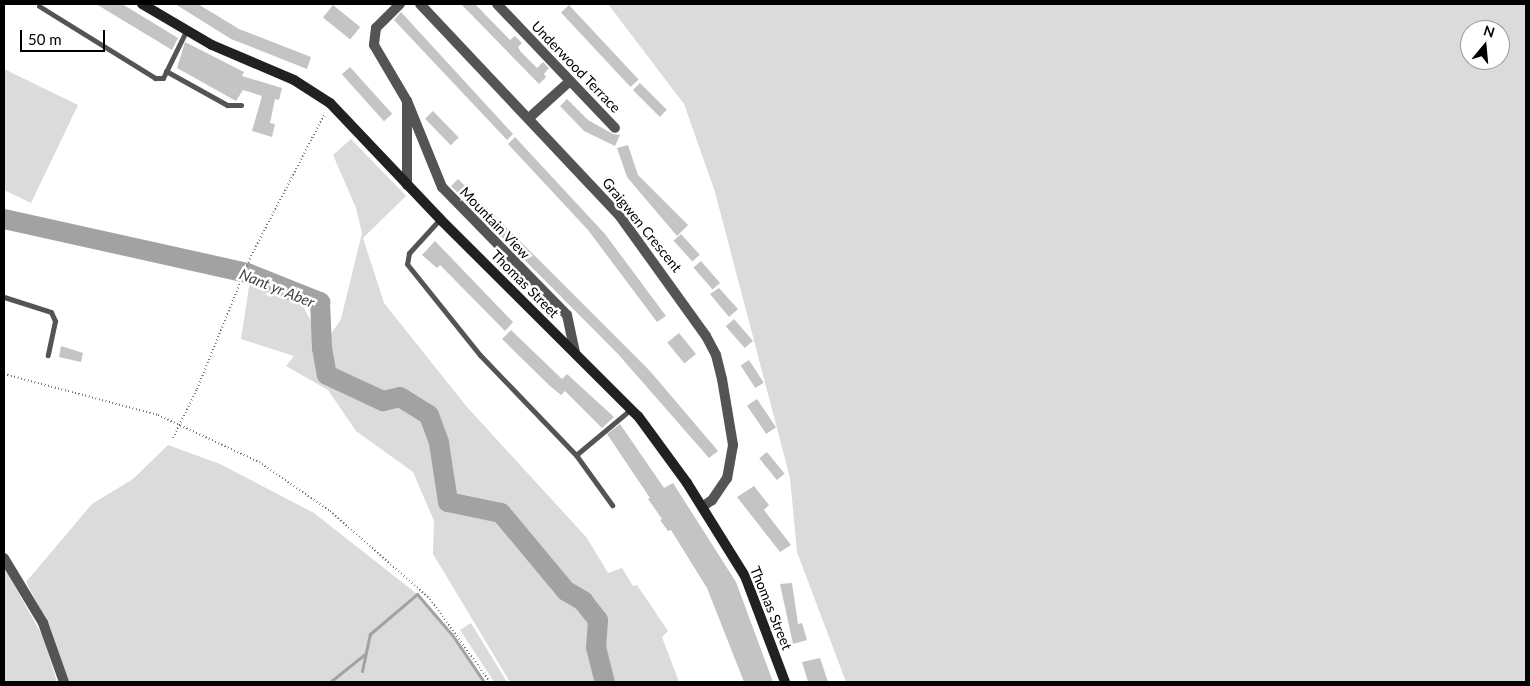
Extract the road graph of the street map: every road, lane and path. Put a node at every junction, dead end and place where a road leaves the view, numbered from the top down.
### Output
1 (142, 4) edge
2 (400, 4) edge
3 (420, 4) edge
4 (497, 4) edge
5 (38, 5) edge
6 (186, 30) junction
7 (166, 71) junction
8 (570, 81) junction
9 (407, 102) junction
10 (330, 103) junction
11 (241, 104) dead end
12 (529, 118) junction
13 (615, 128) dead end
14 (407, 185) junction
15 (440, 220) junction
16 (4, 297) edge
17 (575, 353) junction
18 (48, 355) dead end
19 (4, 374) edge
20 (631, 408) junction
21 (173, 438) dead end
22 (576, 456) junction
23 (612, 505) dead end
24 (702, 507) junction
25 (4, 558) edge
26 (64, 682) edge
27 (490, 682) edge
28 (785, 682) edge

1 - 6 main road, Thomas Street
2 - 9 street, Mountain View
3 - 12 street, Graigwen Crescent
4 - 8 street, Underwood Terrace
5 - 7 lane
6 - 7 lane
6 - 10 main road, Thomas Street
7 - 11 lane
8 - 12 street
8 - 13 street, Underwood Terrace
9 - 14 street
9 - 17 street, Mountain View
10 - 14 main road, Thomas Street
10 - 21 path, bridge
12 - 24 street, Graigwen Crescent
14 - 15 main road, Thomas Street
15 - 17 main road, Thomas Street
15 - 22 lane
16 - 18 lane
17 - 20 main road, Thomas Street
19 - 27 path
20 - 22 lane
20 - 24 main road, Thomas Street
22 - 23 lane
24 - 28 main road, Thomas Street
25 - 26 street

